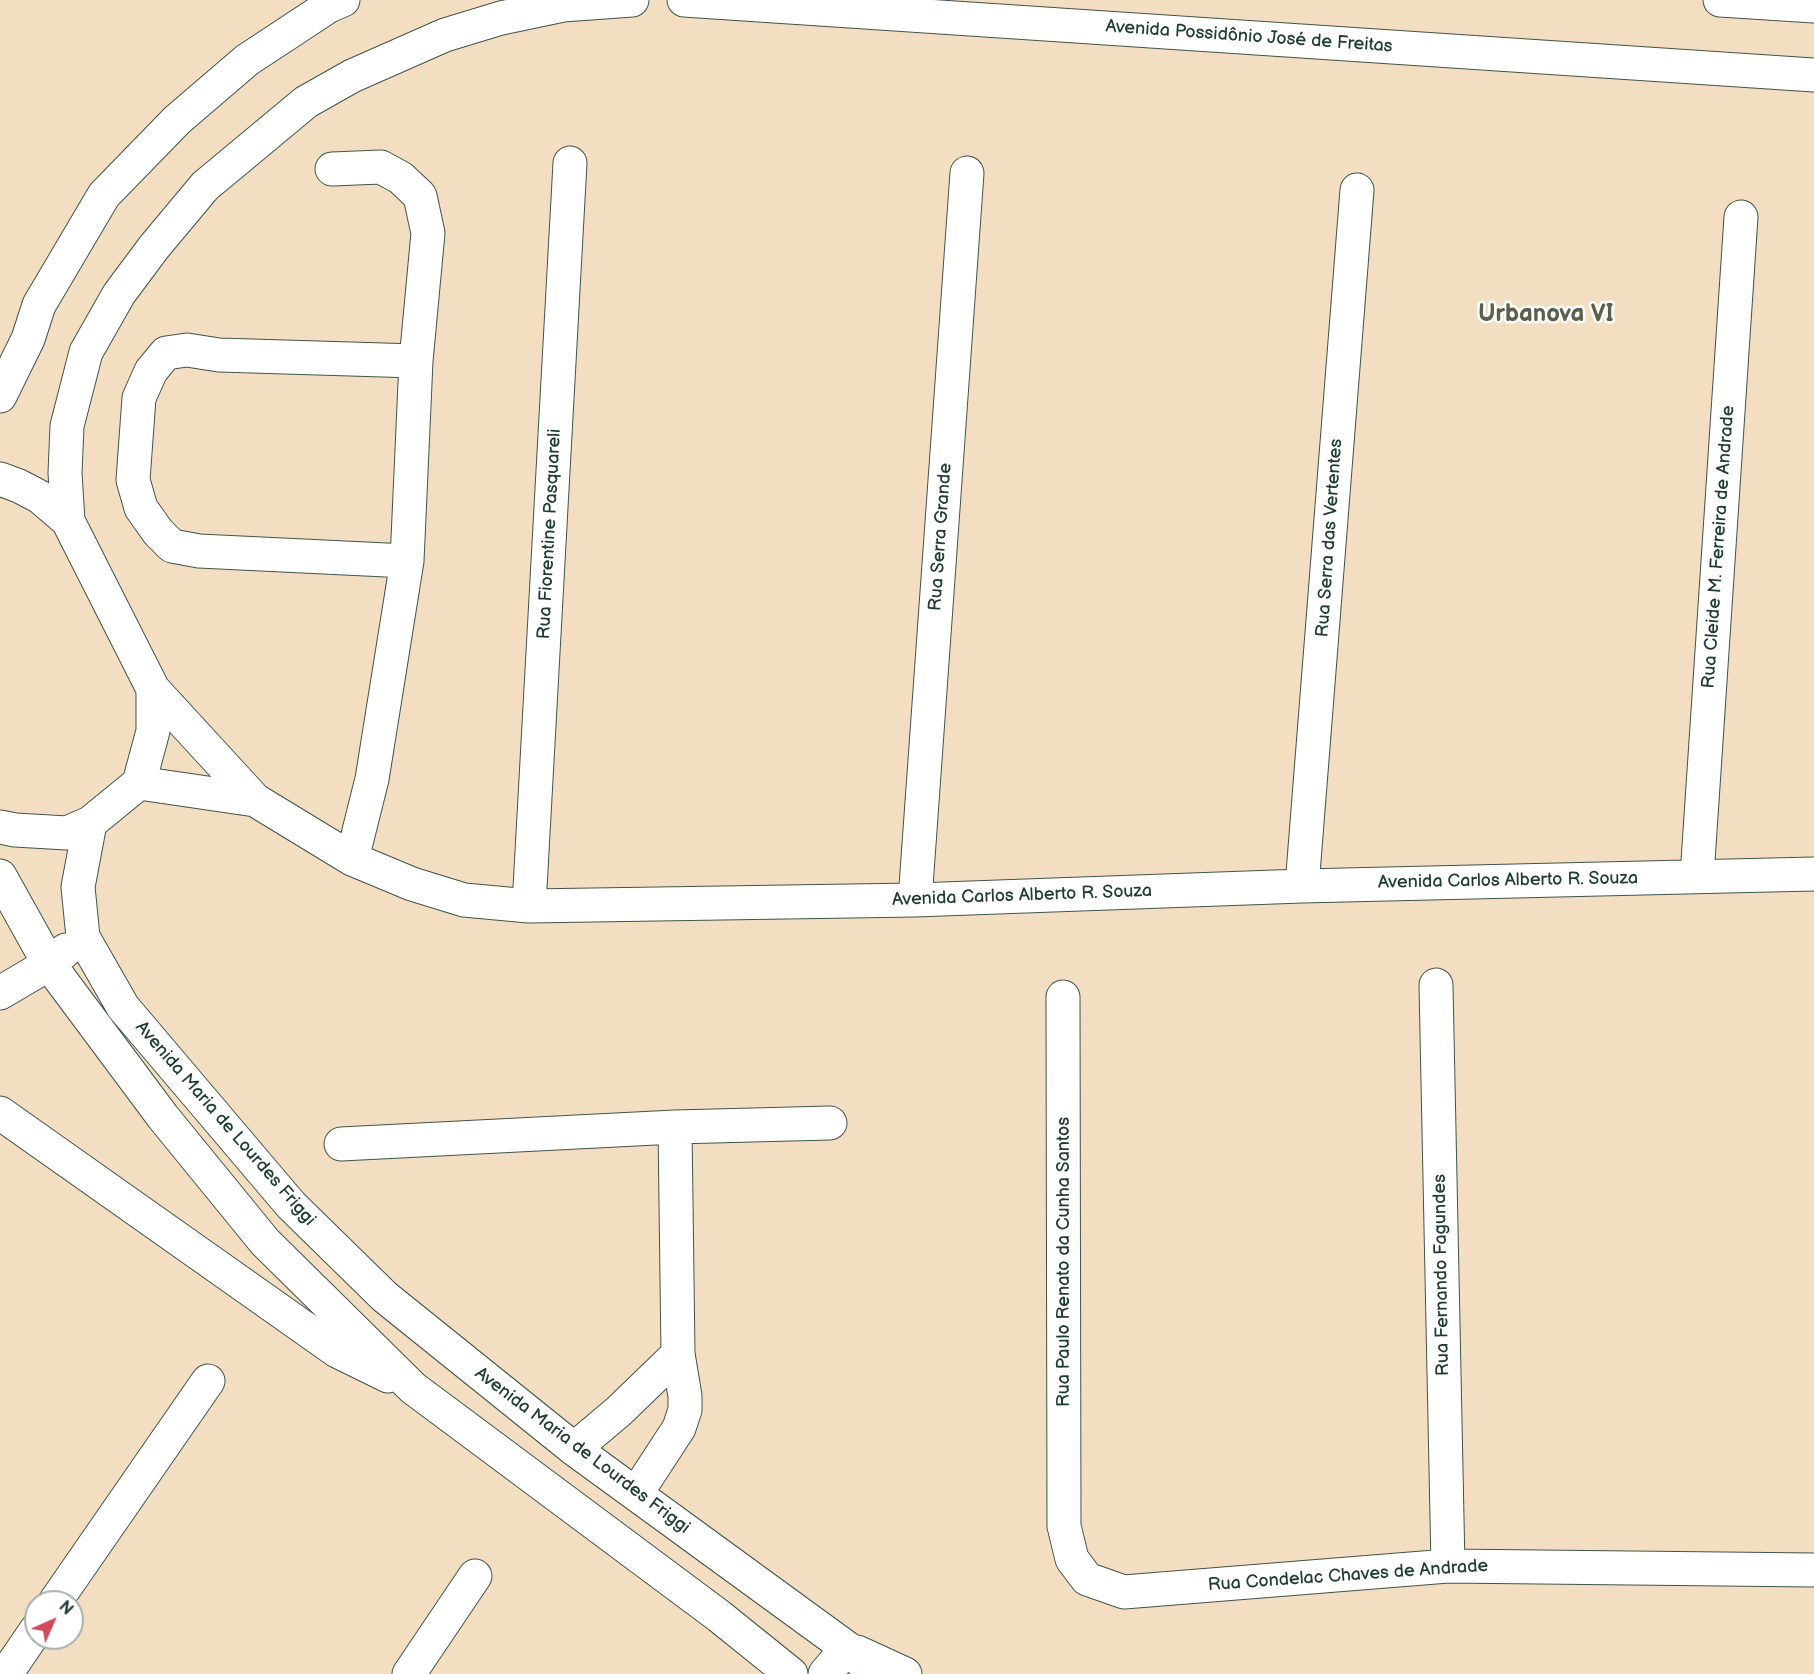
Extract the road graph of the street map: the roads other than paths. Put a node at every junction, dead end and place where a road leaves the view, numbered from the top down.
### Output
1 (632, 0) edge
2 (684, 0) edge
3 (1720, 0) edge
4 (334, 2) edge
5 (556, 2) edge
6 (1814, 6) edge
7 (1814, 75) edge
8 (570, 163) dead end
9 (332, 169) dead end
10 (967, 173) dead end
11 (1357, 190) dead end
12 (1741, 218) dead end
13 (39, 305) junction
14 (0, 359) edge
15 (416, 361) junction
16 (0, 396) edge
17 (0, 479) edge
18 (68, 521) junction
19 (406, 561) junction
20 (153, 689) junction
21 (139, 783) junction
22 (255, 800) junction
23 (90, 823) junction
24 (0, 827) edge
25 (352, 859) junction
26 (1814, 874) edge
27 (0, 876) edge
28 (1697, 876) junction
29 (1302, 886) junction
30 (915, 900) junction
31 (530, 906) junction
32 (83, 937) junction
33 (50, 963) junction
34 (1436, 985) dead end
35 (0, 993) edge
36 (1063, 997) dead end
37 (0, 1113) edge
38 (830, 1123) dead end
39 (675, 1127) junction
40 (341, 1144) dead end
41 (678, 1354) junction
42 (208, 1381) dead end
43 (413, 1388) junction
44 (574, 1449) junction
45 (636, 1494) junction
46 (1064, 1526) joint
47 (1448, 1566) junction
48 (1814, 1570) edge
49 (475, 1576) dead end
50 (63, 1590) edge
51 (24, 1648) edge
52 (847, 1648) junction
53 (6, 1674) edge
54 (410, 1674) edge
55 (791, 1674) edge
56 (825, 1674) edge
57 (875, 1674) edge
58 (905, 1674) edge

1 - 5 street
2 - 7 street, Avenida Possidônio José de Freitas
3 - 6 street
4 - 13 street
5 - 18 street
8 - 31 street, Rua Fiorentine Pasquareli
9 - 15 street
10 - 30 street, Rua Serra Grande
11 - 29 street, Rua Serra das Vertentes
12 - 28 street, Rua Cleide M. Ferreira de Andrade
13 - 14 street
13 - 16 street
15 - 19 street
15 - 19 street
17 - 18 street
18 - 20 street
19 - 25 street
20 - 21 street
20 - 22 street
21 - 22 street
21 - 23 street
22 - 25 street, Avenida Carlos Alberto R. Souza
23 - 24 street
23 - 32 street, Avenida Maria de Lourdes Friggi
25 - 31 street, Avenida Carlos Alberto R. Souza
26 - 28 street, Avenida Carlos Alberto R. Souza
27 - 33 street, Avenida Maria de Lourdes Friggi
28 - 29 street, Avenida Carlos Alberto R. Souza
29 - 30 street, Avenida Carlos Alberto R. Souza
30 - 31 street, Avenida Carlos Alberto R. Souza
32 - 33 street
32 - 44 street, Avenida Maria de Lourdes Friggi
33 - 35 street
33 - 43 street, Avenida Maria de Lourdes Friggi
34 - 47 street, Rua Fernando Fagundes
36 - 46 street, Rua Paulo Renato da Cunha Santos
37 - 43 street
38 - 39 street
39 - 40 street
39 - 41 street
41 - 44 street
41 - 45 street
42 - 50 street
43 - 55 street, Avenida Maria de Lourdes Friggi
44 - 45 street, Avenida Maria de Lourdes Friggi
45 - 52 street, Avenida Maria de Lourdes Friggi
46 - 47 street, Rua Condelac Chaves de Andrade
47 - 48 street, Rua Condelac Chaves de Andrade
49 - 54 street
51 - 53 street
52 - 56 street
52 - 57 street
52 - 58 street

